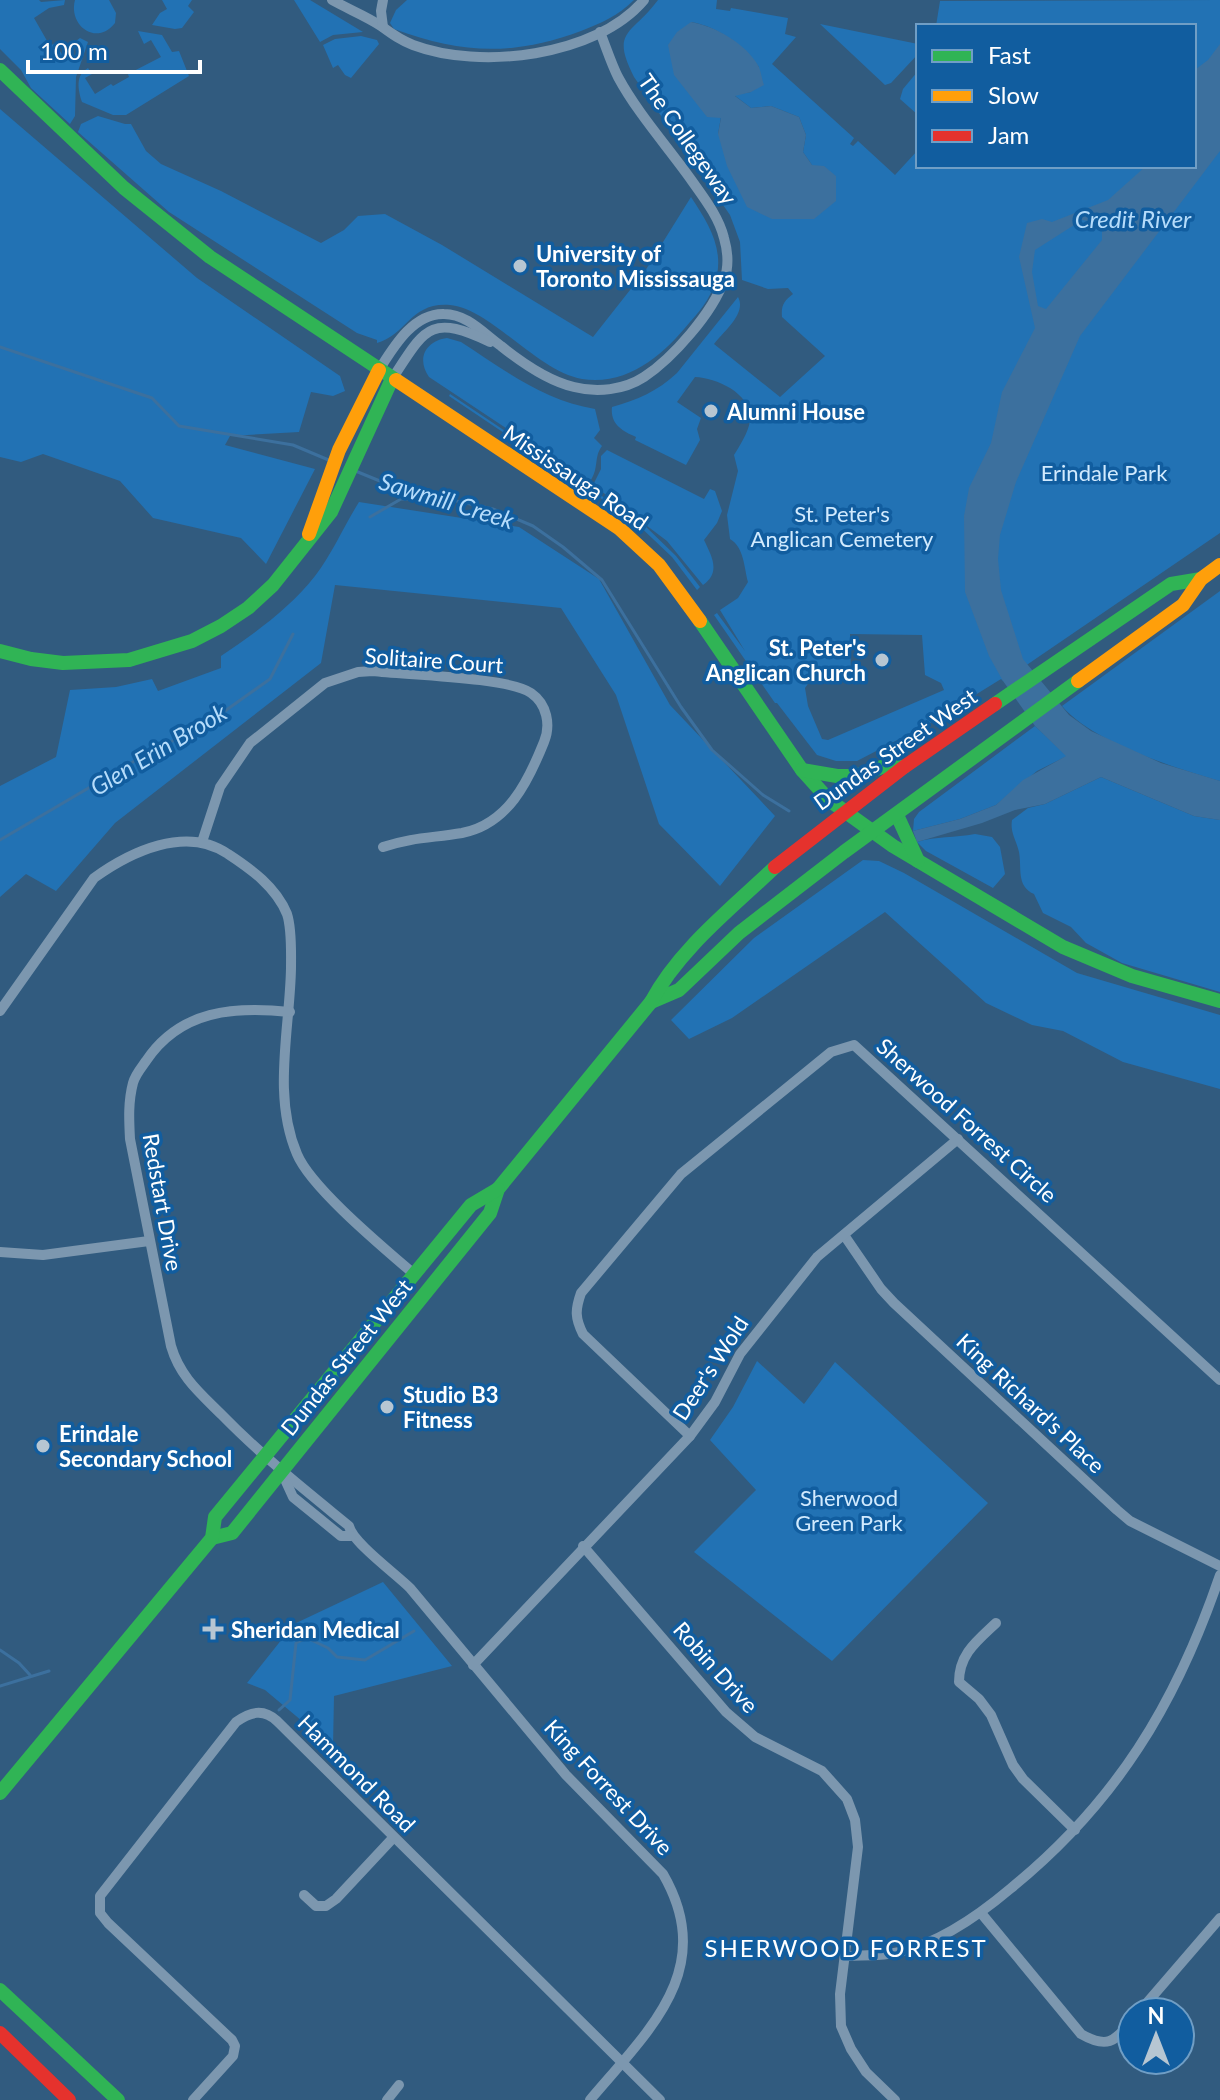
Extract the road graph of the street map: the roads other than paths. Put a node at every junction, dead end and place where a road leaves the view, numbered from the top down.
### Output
1 (332, 0) edge
2 (383, 0) edge
3 (644, 0) edge
4 (383, 27) junction
5 (600, 32) junction
6 (0, 70) edge
7 (503, 348) junction
8 (379, 370) junction
9 (392, 379) junction
10 (357, 430) junction
11 (306, 542) junction
12 (1220, 565) edge
13 (1201, 579) junction
14 (0, 651) edge
15 (904, 767) junction
16 (802, 770) junction
17 (844, 811) junction
18 (897, 815) junction
19 (873, 832) junction
20 (202, 842) junction
21 (383, 847) dead end
22 (918, 861) junction
23 (1220, 1001) edge
24 (651, 1002) junction
25 (0, 1011) edge
26 (290, 1012) junction
27 (958, 1139) junction
28 (498, 1189) junction
29 (844, 1235) junction
30 (149, 1241) junction
31 (0, 1252) edge
32 (415, 1275) junction
33 (1220, 1380) edge
34 (690, 1436) junction
35 (265, 1457) junction
36 (281, 1472) junction
37 (212, 1538) junction
38 (583, 1546) junction
39 (1220, 1566) edge
40 (1220, 1575) edge
41 (996, 1623) dead end
42 (473, 1665) junction
43 (0, 1793) edge
44 (1075, 1830) junction
45 (393, 1838) junction
46 (304, 1895) dead end
47 (981, 1913) junction
48 (1220, 1918) edge
49 (846, 1956) junction
50 (0, 1990) edge
51 (1153, 1996) edge
52 (0, 2033) edge
53 (1116, 2038) edge
54 (622, 2063) junction
55 (399, 2085) dead end
56 (69, 2100) edge
57 (118, 2100) edge
58 (193, 2100) edge
59 (387, 2100) edge
60 (590, 2100) edge
61 (660, 2100) edge
62 (895, 2100) edge

1 - 4 street
2 - 4 street
3 - 5 street
4 - 5 street
5 - 7 street, The Collegeway
6 - 8 main road, Mississauga Road
7 - 8 street, The Collegeway
7 - 9 street, The Collegeway
8 - 9 main road, Mississauga Road
8 - 10 main road, The Collegeway
9 - 10 main road, The Collegeway
9 - 16 main road, Mississauga Road
10 - 11 main road, The Collegeway
10 - 11 main road, The Collegeway
11 - 14 main road, The Collegeway
12 - 13 main road, Dundas Street West
13 - 15 main road, Dundas Street West
13 - 18 main road, Dundas Street West
15 - 16 main road
15 - 17 main road, Dundas Street West
16 - 17 main road, Mississauga Road
17 - 19 main road, Mississauga Road
17 - 24 main road, Dundas Street West
18 - 19 main road, Dundas Street West
18 - 22 main road
19 - 22 main road, Mississauga Road
19 - 24 main road, Dundas Street West
20 - 21 street, Solitaire Court
20 - 25 street
20 - 26 street
22 - 23 main road, Mississauga Road
24 - 28 main road, Dundas Street West
26 - 30 street, Redstart Drive
26 - 32 street
27 - 29 street, Deer's Wold
27 - 33 street, Sherwood Forrest Circle
27 - 34 street, Sherwood Forrest Circle
28 - 32 main road, Dundas Street West
28 - 36 main road, Dundas Street West
29 - 34 street, Deer's Wold
29 - 39 street, King Richard's Place
30 - 31 street
30 - 35 street, Redstart Drive
32 - 35 main road, Dundas Street West
34 - 38 street, Deer's Wold
35 - 36 street, Redstart Drive
35 - 37 main road, Dundas Street West
36 - 37 main road, Dundas Street West
36 - 42 street, King Forrest Drive
37 - 43 main road, Dundas Street West
38 - 42 street, Deer's Wold
38 - 49 street, Robin Drive
40 - 44 street
41 - 44 street
42 - 54 street, King Forrest Drive
44 - 47 street
45 - 46 street
45 - 54 street, Hammond Road
45 - 58 street, Hammond Road
47 - 49 street
47 - 53 street
48 - 51 street
49 - 62 street, Robin Drive
50 - 57 main road
52 - 56 main road
54 - 60 street, King Forrest Drive
54 - 61 street, Hammond Road
55 - 59 street

